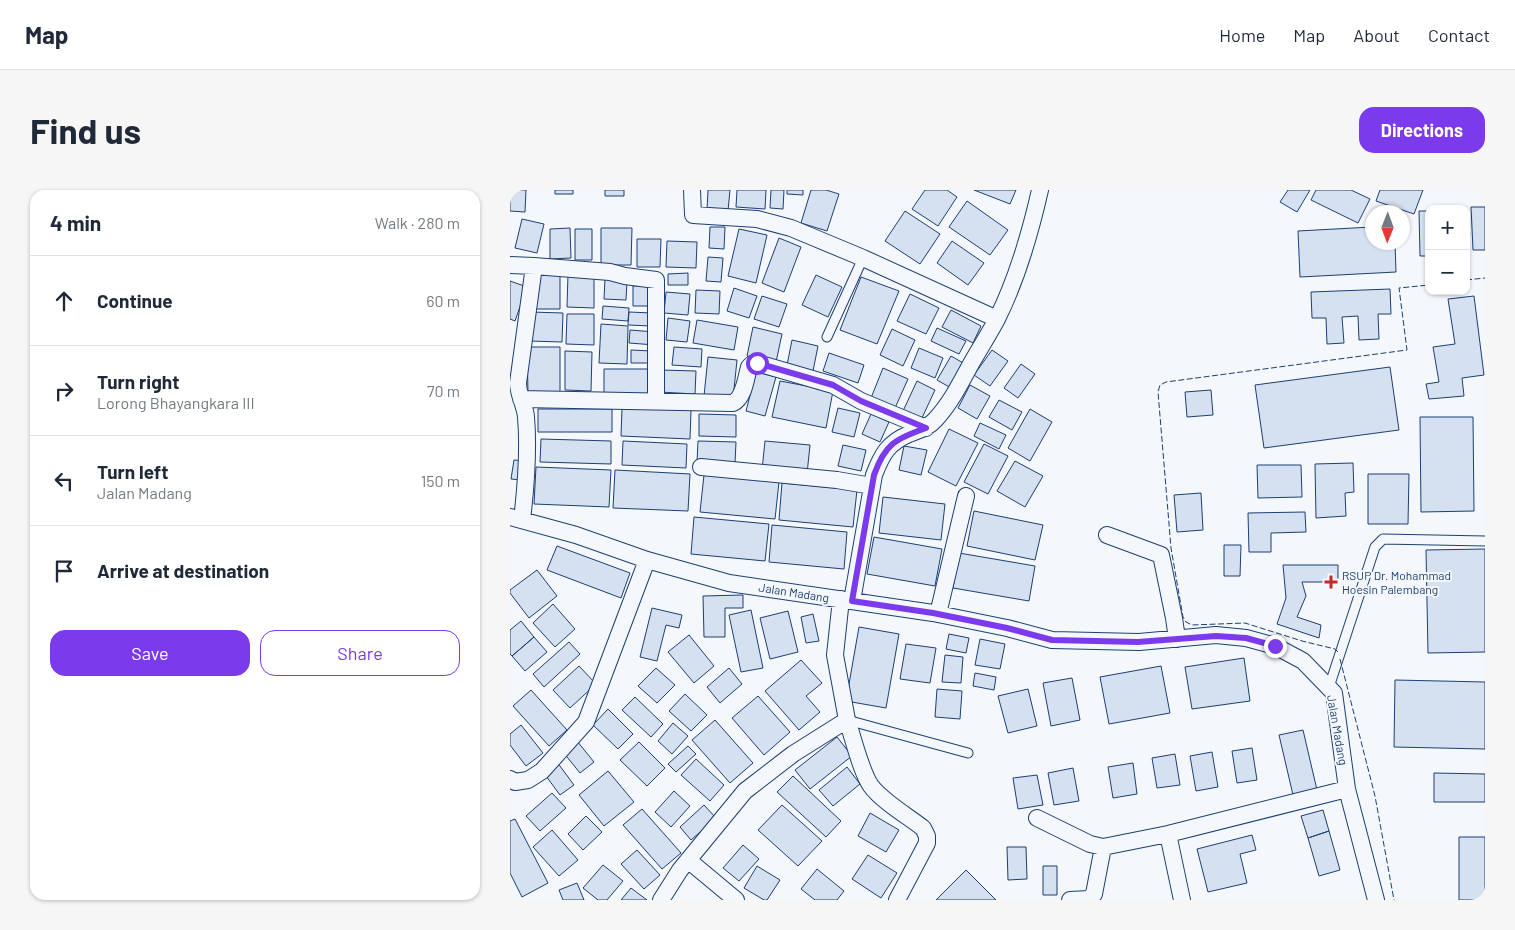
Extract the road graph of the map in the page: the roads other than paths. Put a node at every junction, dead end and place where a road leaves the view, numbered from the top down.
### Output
1 (692, 190) edge
2 (1040, 190) edge
3 (863, 258) junction
4 (510, 265) edge
5 (534, 266) junction
6 (997, 319) junction
7 (827, 337) dead end
8 (521, 399) junction
9 (656, 401) junction
10 (926, 428) junction
11 (701, 467) dead end
12 (872, 486) junction
13 (966, 496) dead end
14 (516, 518) edge
15 (1107, 535) dead end
16 (1485, 541) edge
17 (647, 560) junction
18 (846, 600) junction
19 (938, 614) junction
20 (1177, 638) junction
21 (1329, 687) junction
22 (846, 720) junction
23 (968, 753) dead end
24 (510, 780) edge
25 (1348, 789) junction
26 (1037, 818) dead end
27 (1168, 834) junction
28 (1103, 847) junction
29 (688, 860) junction
30 (1094, 897) edge
31 (661, 900) edge
32 (736, 900) edge
33 (897, 900) edge
34 (1070, 900) edge
35 (1182, 900) edge
36 (1376, 900) edge

1 - 3 street
2 - 6 street
3 - 6 street
3 - 7 lane
4 - 5 street
5 - 8 street
5 - 9 street
6 - 10 street
8 - 9 street
8 - 14 street
9 - 10 street
10 - 12 street
11 - 12 street
12 - 18 street
13 - 19 street
14 - 17 street, Jalan Madang
15 - 20 street
16 - 21 lane
17 - 18 street, Jalan Madang
17 - 24 street
18 - 19 street, Jalan Madang
18 - 22 street
19 - 20 street, Jalan Madang
20 - 21 street, Jalan Madang
21 - 25 street, Jalan Madang
22 - 23 lane
22 - 29 street
22 - 33 street
25 - 27 street
25 - 36 street, Jalan Madang
26 - 28 street
27 - 28 street
27 - 35 street
28 - 30 street
29 - 31 street
29 - 32 street
30 - 34 street

